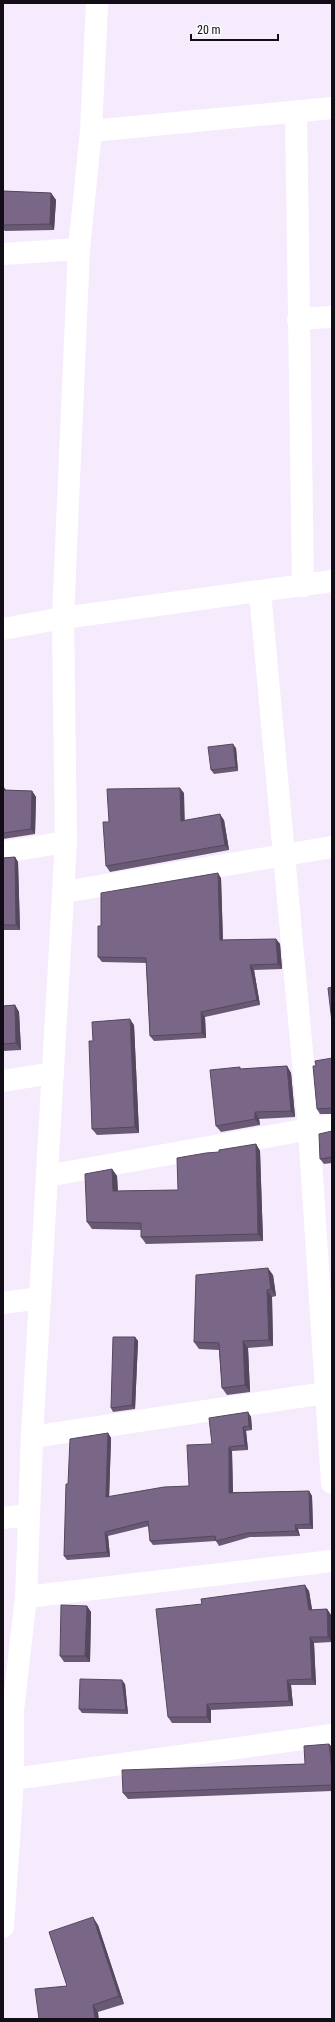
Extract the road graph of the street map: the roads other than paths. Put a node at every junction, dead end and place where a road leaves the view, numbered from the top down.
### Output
1 (97, 3) edge
2 (332, 108) edge
3 (296, 112) junction
4 (91, 131) junction
5 (79, 249) junction
6 (3, 254) edge
7 (332, 317) edge
8 (298, 319) junction
9 (332, 581) edge
10 (304, 586) junction
11 (260, 592) junction
12 (63, 618) junction
13 (3, 629) edge
14 (66, 842) junction
15 (332, 847) edge
16 (3, 852) edge
17 (284, 855) junction
18 (64, 892) junction
19 (53, 1072) junction
20 (3, 1081) edge
21 (332, 1125) edge
22 (309, 1129) junction
23 (47, 1176) junction
24 (40, 1298) junction
25 (3, 1304) edge
26 (329, 1393) edge
27 (32, 1437) junction
28 (332, 1483) edge
29 (28, 1515) junction
30 (3, 1518) edge
31 (332, 1561) edge
32 (26, 1597) junction
33 (8, 1711) edge
34 (332, 1735) edge
35 (13, 1779) junction
36 (3, 1918) edge

1 - 4 street
2 - 3 street
3 - 4 street
3 - 8 street
4 - 5 street
5 - 6 street
5 - 12 street
7 - 8 street
8 - 10 street
9 - 10 street
10 - 11 street
11 - 12 street
11 - 17 street
12 - 13 street
12 - 14 street
14 - 16 street
14 - 18 street
15 - 17 street
17 - 18 street
17 - 22 street
18 - 19 street
19 - 20 street
19 - 23 street
21 - 22 street
22 - 23 street
22 - 26 street
23 - 24 street
24 - 25 street
24 - 27 street
26 - 27 street
26 - 28 street
27 - 29 street
29 - 30 street
29 - 32 street
31 - 32 street
32 - 33 street
33 - 35 street
34 - 35 street
35 - 36 street

